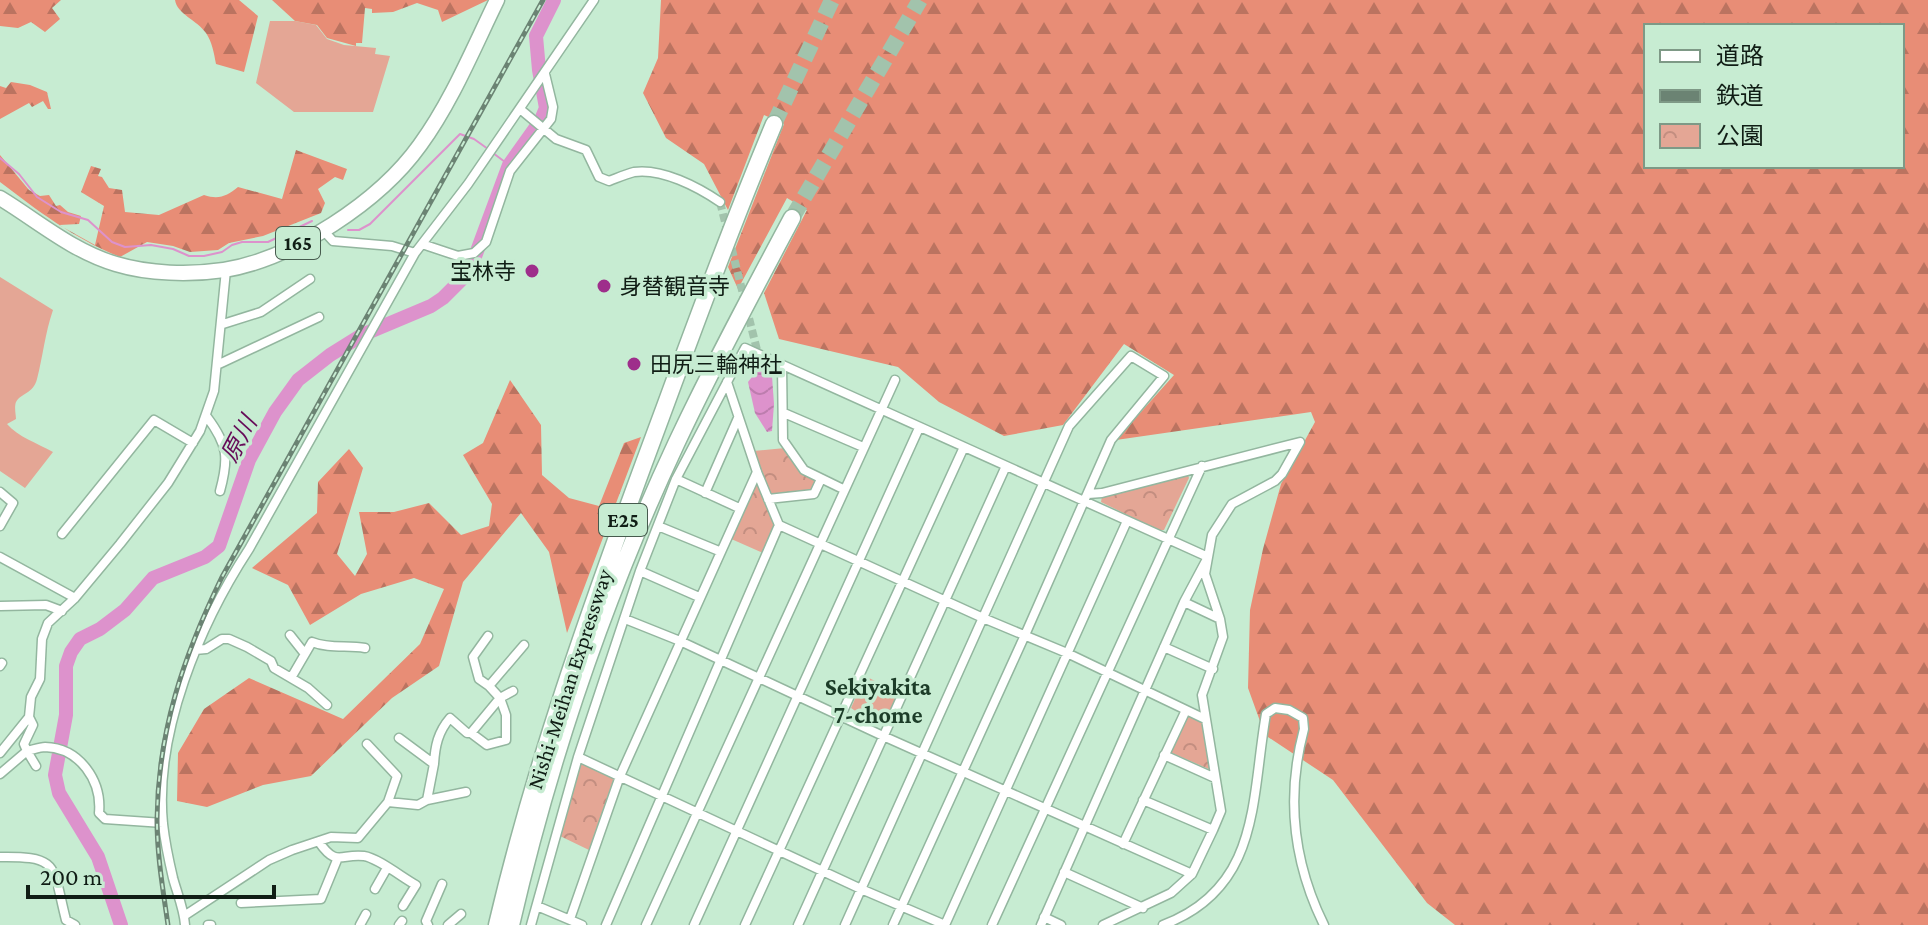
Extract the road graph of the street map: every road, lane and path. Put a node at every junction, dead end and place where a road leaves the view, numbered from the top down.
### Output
1 (497, 0) edge
2 (594, 0) edge
3 (545, 74) junction
4 (520, 109) junction
5 (774, 124) tunnel mouth
6 (543, 129) junction
7 (0, 198) edge
8 (720, 202) dead end
9 (792, 218) tunnel mouth
10 (322, 229) junction
11 (422, 244) junction
12 (415, 253) junction
13 (226, 270) junction
14 (310, 279) dead end
15 (319, 317) dead end
16 (223, 324) junction
17 (217, 365) junction
18 (782, 366) junction
19 (895, 380) dead end
20 (727, 382) junction
21 (880, 409) junction
22 (784, 413) junction
23 (207, 417) junction
24 (739, 418) junction
25 (919, 428) junction
26 (193, 443) junction
27 (863, 447) junction
28 (964, 447) junction
29 (1006, 466) junction
30 (1202, 466) junction
31 (757, 472) junction
32 (676, 479) junction
33 (821, 479) junction
34 (1045, 483) junction
35 (843, 489) junction
36 (220, 491) dead end
37 (0, 492) edge
38 (705, 493) junction
39 (1087, 498) junction
40 (768, 499) junction
41 (739, 508) junction
42 (1127, 521) junction
43 (779, 525) junction
44 (0, 526) edge
45 (658, 526) junction
46 (62, 534) dead end
47 (1169, 539) junction
48 (819, 544) junction
49 (719, 551) junction
50 (0, 557) edge
51 (1208, 557) junction
52 (860, 562) junction
53 (640, 571) junction
54 (902, 581) junction
55 (699, 597) junction
56 (75, 598) junction
57 (944, 601) junction
58 (1184, 602) junction
59 (0, 606) edge
60 (62, 611) junction
61 (983, 618) junction
62 (625, 619) junction
63 (1220, 619) junction
64 (290, 635) dead end
65 (1025, 635) junction
66 (488, 636) dead end
67 (680, 641) junction
68 (524, 645) dead end
69 (1164, 647) junction
70 (365, 648) dead end
71 (195, 650) junction
72 (1067, 653) junction
73 (305, 654) junction
74 (720, 660) junction
75 (1213, 669) junction
76 (1107, 673) junction
77 (759, 677) junction
78 (291, 678) junction
79 (489, 686) junction
80 (513, 691) dead end
81 (1145, 691) junction
82 (799, 696) junction
83 (500, 698) junction
84 (327, 705) dead end
85 (1186, 710) junction
86 (842, 716) junction
87 (29, 717) junction
88 (1205, 719) junction
89 (471, 733) junction
90 (883, 736) junction
91 (399, 738) dead end
92 (367, 744) dead end
93 (27, 751) junction
94 (0, 753) edge
95 (923, 754) junction
96 (1164, 755) junction
97 (578, 757) junction
98 (434, 764) junction
99 (36, 766) dead end
100 (964, 771) junction
101 (0, 774) edge
102 (620, 776) junction
103 (1215, 778) junction
104 (1005, 790) junction
105 (466, 792) dead end
106 (660, 795) junction
107 (427, 800) junction
108 (1143, 800) junction
109 (388, 802) junction
110 (1043, 809) junction
111 (698, 813) junction
112 (163, 823) junction
113 (1084, 826) junction
114 (1213, 830) junction
115 (737, 831) junction
116 (319, 842) junction
117 (1123, 844) junction
118 (782, 850) junction
119 (0, 857) edge
120 (337, 860) junction
121 (387, 868) junction
122 (822, 871) junction
123 (1064, 872) junction
124 (1192, 874) junction
125 (442, 884) dead end
126 (375, 889) dead end
127 (861, 889) junction
128 (241, 903) dead end
129 (902, 905) junction
130 (403, 906) dead end
131 (537, 906) junction
132 (1143, 908) junction
133 (366, 914) dead end
134 (461, 914) dead end
135 (570, 919) junction
136 (185, 920) edge
137 (1042, 921) edge
138 (75, 925) edge
139 (360, 925) edge
140 (428, 925) edge
141 (448, 925) edge
142 (497, 925) edge
143 (511, 925) edge
144 (531, 925) edge
145 (582, 925) edge
146 (606, 925) edge
147 (646, 925) edge
148 (694, 925) edge
149 (745, 925) edge
150 (798, 925) edge
151 (845, 925) edge
152 (893, 925) edge
153 (945, 925) edge
154 (992, 925) edge
155 (1061, 925) edge
156 (1103, 925) edge
157 (1163, 925) edge
158 (1324, 925) edge

1 - 10 highway, 165
2 - 3 street
3 - 4 street
3 - 6 street
4 - 6 street
4 - 11 street
5 - 142 highway, Nishi-Meihan Expressway / E25
6 - 8 street
6 - 11 street
7 - 13 highway, 165
9 - 143 highway, Nishi-Meihan Expressway / E25
10 - 12 street
10 - 13 highway, 165
11 - 12 street
12 - 71 street
13 - 16 street
14 - 16 street
15 - 17 street
16 - 17 street
17 - 23 street
18 - 20 street
18 - 21 street
18 - 22 street
19 - 21 street
20 - 24 street
20 - 32 street
21 - 25 street
21 - 27 street
22 - 27 street
22 - 33 street
23 - 26 street
23 - 36 street
24 - 31 street
24 - 38 street
25 - 28 street
25 - 52 street
26 - 46 street
26 - 56 street
27 - 35 street
28 - 29 street
28 - 54 street
29 - 34 street
29 - 57 street
30 - 39 street
30 - 47 street
30 - 51 street
31 - 40 street
31 - 41 street
32 - 38 street
32 - 45 street
33 - 35 street
33 - 40 street
34 - 39 street
34 - 39 street
34 - 61 street
35 - 48 street
37 - 44 street
38 - 41 street
39 - 42 street
39 - 65 street
40 - 43 street
41 - 49 street
42 - 47 street
42 - 72 street
43 - 48 street
43 - 74 street
45 - 49 street
45 - 53 street
47 - 51 street
47 - 76 street
48 - 52 street
48 - 77 street
49 - 55 street
50 - 56 street
51 - 58 street
51 - 63 street
52 - 54 street
52 - 82 street
53 - 55 street
53 - 62 street
54 - 57 street
54 - 86 street
55 - 67 street
56 - 60 street
57 - 61 street
57 - 90 street
58 - 63 street
58 - 69 street
59 - 60 street
60 - 87 street
61 - 65 street
61 - 95 street
62 - 67 street
62 - 97 street
63 - 75 street
64 - 73 street
65 - 72 street
65 - 100 street
66 - 79 street
67 - 74 street
67 - 102 street
68 - 79 street
69 - 75 street
69 - 81 street
70 - 73 street
71 - 78 street
71 - 112 street
72 - 76 street
72 - 104 street
73 - 78 street
74 - 77 street
74 - 106 street
75 - 88 street
76 - 81 street
76 - 110 street
77 - 82 street
77 - 111 street
78 - 84 street
79 - 83 street
80 - 83 street
81 - 85 street
81 - 113 street
82 - 86 street
82 - 115 street
83 - 89 street
83 - 89 street
85 - 88 street
85 - 96 street
86 - 90 street
86 - 118 street
87 - 93 street
87 - 94 street
88 - 103 street
89 - 98 street
90 - 95 street
90 - 122 street
91 - 98 street
92 - 109 street
93 - 99 street
93 - 101 street
93 - 112 street
95 - 100 street
95 - 127 street
96 - 103 street
96 - 108 street
97 - 102 street
97 - 131 street
98 - 107 street
100 - 104 street
100 - 129 street
102 - 106 street
102 - 135 street
103 - 114 street
104 - 110 street
104 - 153 street
105 - 107 street
106 - 111 street
106 - 146 street
107 - 109 street
108 - 114 street
108 - 117 street
109 - 116 street
110 - 113 street
110 - 154 street
111 - 115 street
111 - 147 street
112 - 136 street
113 - 117 street
113 - 123 street
114 - 124 street
115 - 118 street
115 - 148 street
116 - 120 street
116 - 136 street
117 - 124 street
118 - 122 street
118 - 149 street
119 - 138 street
120 - 121 street
120 - 128 street
121 - 126 street
121 - 130 street
122 - 127 street
122 - 150 street
123 - 132 street
123 - 137 street
124 - 132 street
125 - 140 street
127 - 129 street
127 - 151 street
129 - 152 street
129 - 153 street
131 - 135 street
131 - 144 street
132 - 156 street
133 - 139 street
134 - 141 street
135 - 145 street
137 - 155 street
157 - 158 street

